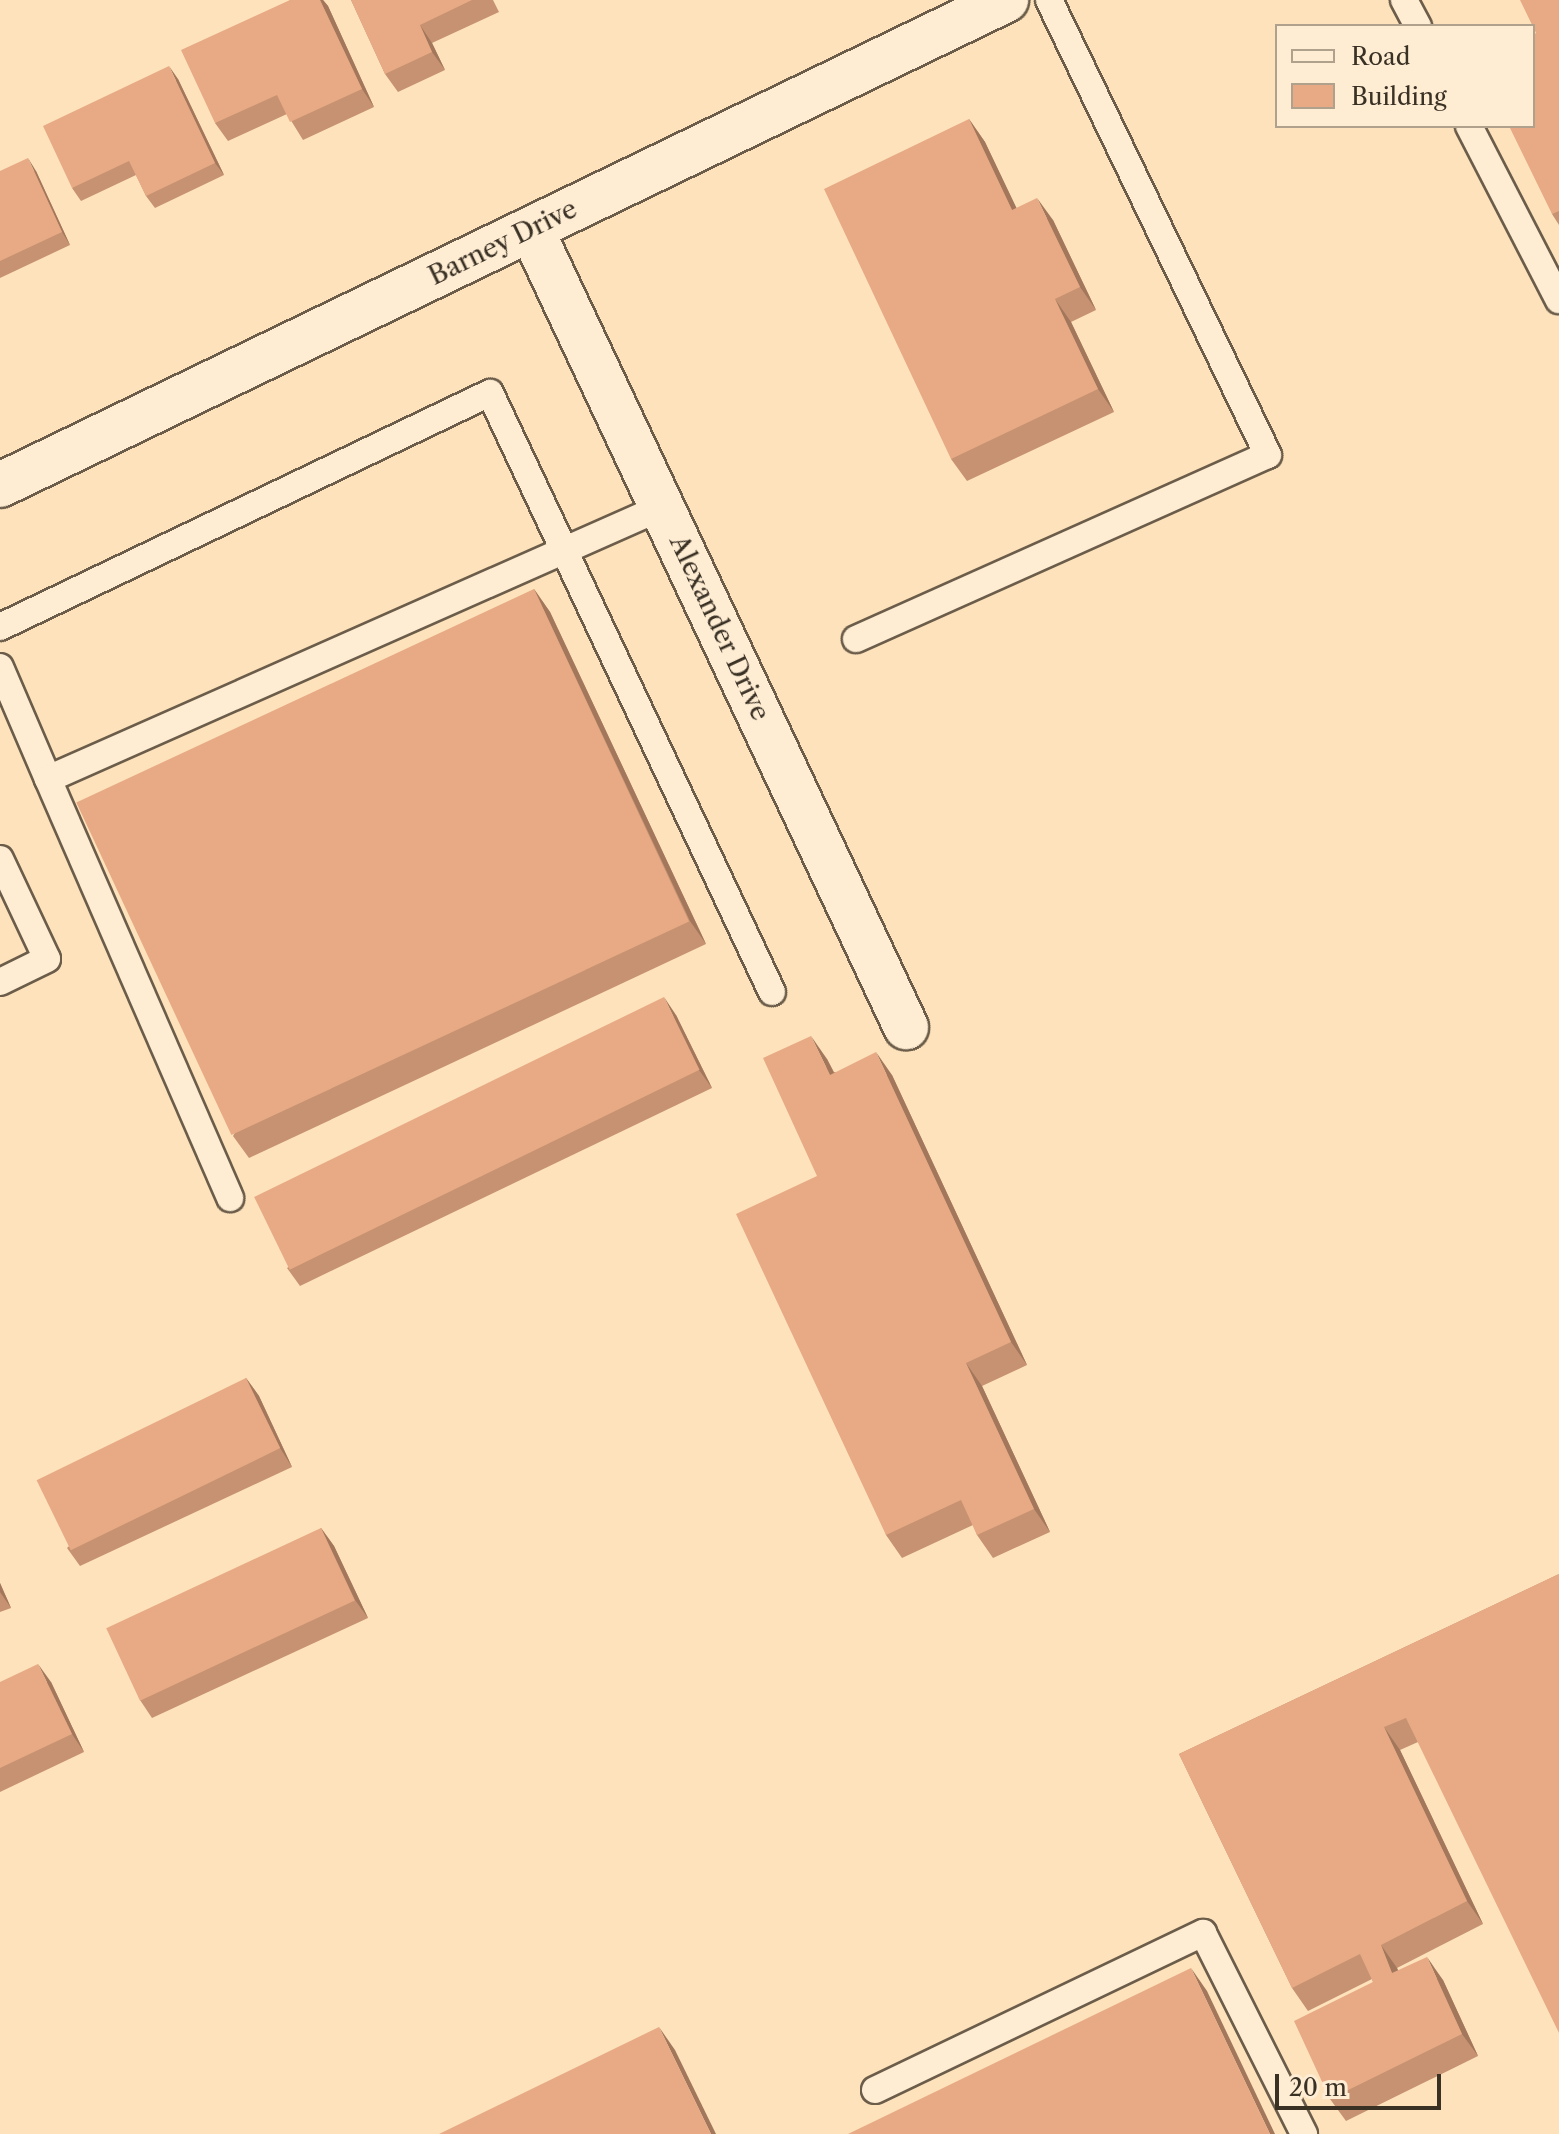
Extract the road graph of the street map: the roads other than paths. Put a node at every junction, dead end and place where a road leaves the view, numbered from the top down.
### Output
1 (1006, 0) edge
2 (1049, 0) edge
3 (1404, 0) edge
4 (1417, 24) edge
5 (1470, 128) edge
6 (531, 229) junction
7 (1559, 300) edge
8 (0, 485) edge
9 (662, 507) junction
10 (567, 549) junction
11 (0, 627) edge
12 (856, 639) dead end
13 (0, 667) edge
14 (48, 779) junction
15 (0, 859) edge
16 (0, 982) edge
17 (772, 992) dead end
18 (906, 1027) dead end
19 (230, 1198) dead end
20 (875, 2090) dead end
21 (1304, 2134) edge

1 - 6 street, Barney Drive
2 - 12 lane
3 - 4 lane
5 - 7 lane
6 - 8 street, Barney Drive
6 - 9 street, Alexander Drive
9 - 10 lane
9 - 18 street, Alexander Drive
10 - 11 lane
10 - 14 lane
10 - 17 lane
13 - 14 lane
14 - 19 lane
15 - 16 lane
20 - 21 lane

